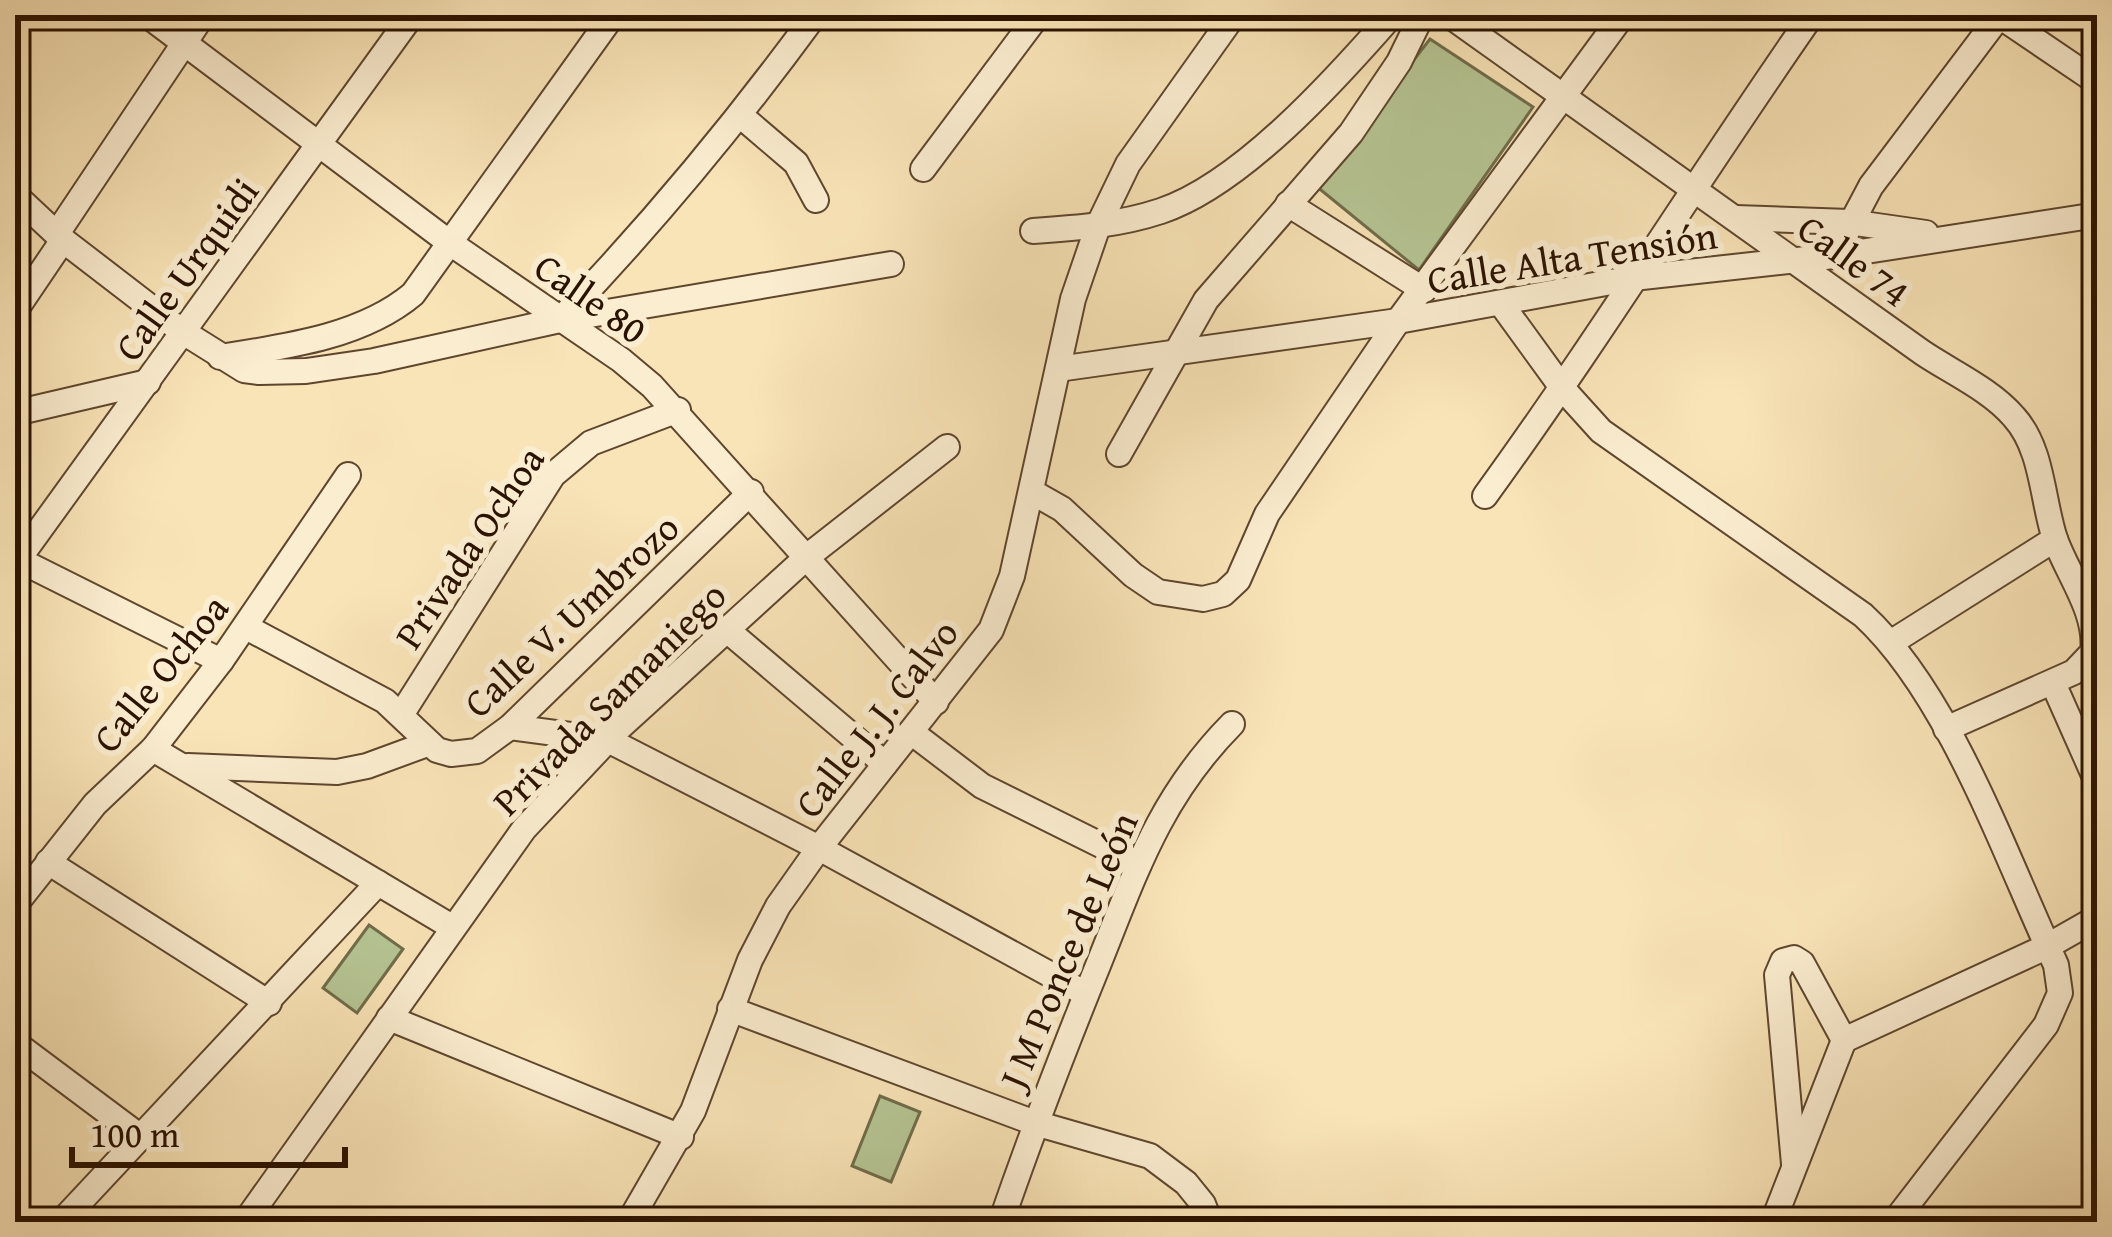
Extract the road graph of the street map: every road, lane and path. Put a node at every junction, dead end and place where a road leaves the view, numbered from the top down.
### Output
1 (147, 15) edge
2 (203, 15) edge
3 (412, 15) edge
4 (815, 15) edge
5 (1038, 15) edge
6 (1234, 15) edge
7 (1392, 15) edge
8 (1422, 15) edge
9 (1449, 15) edge
10 (1623, 15) edge
11 (1812, 15) edge
12 (1999, 15) edge
13 (608, 17) edge
14 (183, 41) junction
15 (2097, 82) edge
16 (1566, 96) junction
17 (741, 116) junction
18 (321, 146) junction
19 (923, 169) dead end
20 (1691, 188) junction
21 (15, 196) edge
22 (816, 200) dead end
23 (1288, 204) junction
24 (2097, 214) edge
25 (1736, 218) junction
26 (1849, 222) junction
27 (1097, 226) junction
28 (1033, 231) dead end
29 (61, 236) junction
30 (1946, 236) junction
31 (450, 243) junction
32 (1834, 256) junction
33 (1792, 260) junction
34 (891, 264) dead end
35 (1633, 278) junction
36 (1424, 290) junction
37 (1502, 304) junction
38 (15, 311) edge
39 (560, 320) junction
40 (1398, 321) junction
41 (180, 330) junction
42 (1176, 350) junction
43 (220, 357) junction
44 (1058, 369) junction
45 (148, 382) junction
46 (1563, 389) junction
47 (678, 410) junction
48 (15, 413) edge
49 (947, 447) dead end
50 (1119, 454) dead end
51 (348, 476) dead end
52 (752, 492) junction
53 (1031, 492) junction
54 (1485, 496) dead end
55 (2055, 539) junction
56 (808, 556) junction
57 (16, 560) edge
58 (246, 627) junction
59 (727, 630) junction
60 (1892, 642) junction
61 (220, 662) junction
62 (2053, 683) junction
63 (936, 702) junction
64 (401, 716) junction
65 (1232, 724) dead end
66 (510, 727) junction
67 (1946, 729) junction
68 (911, 732) junction
69 (608, 740) junction
70 (427, 744) junction
71 (153, 749) junction
72 (885, 764) junction
73 (182, 765) junction
74 (2097, 782) edge
75 (819, 848) junction
76 (48, 862) junction
77 (1139, 864) junction
78 (378, 883) junction
79 (15, 905) edge
80 (2097, 918) edge
81 (452, 927) junction
82 (2047, 946) junction
83 (1086, 994) junction
84 (269, 1003) junction
85 (730, 1009) junction
86 (388, 1018) junction
87 (1844, 1040) junction
88 (15, 1043) edge
89 (1035, 1124) junction
90 (138, 1136) junction
91 (680, 1137) junction
92 (1794, 1164) junction
93 (1206, 1213) edge
94 (61, 1222) edge
95 (245, 1222) edge
96 (629, 1222) edge
97 (1000, 1222) edge
98 (1773, 1222) edge
99 (1894, 1222) edge

1 - 14 street, Calle 80
2 - 14 street
3 - 18 street, Calle Urquidi
4 - 17 street
5 - 19 street
6 - 27 street, Calle J. J. Calvo
7 - 27 street
8 - 23 street
9 - 16 street, Calle 74
10 - 16 street
11 - 20 street
12 - 15 street
12 - 26 street
13 - 31 street
14 - 18 street, Calle 80
14 - 29 street
16 - 20 street, Calle 74
16 - 36 street
17 - 22 street
17 - 39 street
18 - 31 street, Calle 80
18 - 41 street, Calle Urquidi
20 - 25 street, Calle 74
20 - 35 street
21 - 29 street
23 - 36 street
23 - 42 street
24 - 30 street, Calle Alta Tensión
25 - 26 street
25 - 33 street, Calle 74
26 - 30 street
26 - 32 street
27 - 28 street
27 - 44 street, Calle J. J. Calvo
29 - 38 street
29 - 41 street
30 - 32 street, Calle Alta Tensión
31 - 39 street, Calle 80
31 - 43 street
32 - 33 street, Calle Alta Tensión
33 - 35 street, Calle Alta Tensión
33 - 55 street, Calle 74
34 - 39 street
35 - 37 street, Calle Alta Tensión
35 - 46 street
36 - 40 street
37 - 40 street, Calle Alta Tensión
37 - 46 street
39 - 43 street
39 - 47 street, Calle 80
40 - 42 street, Calle Alta Tensión
40 - 53 street
41 - 43 street
41 - 45 street, Calle Urquidi
42 - 44 street, Calle Alta Tensión
42 - 50 street
44 - 53 street, Calle J. J. Calvo
45 - 48 street
45 - 57 street, Calle Urquidi
46 - 54 street
46 - 60 street
47 - 52 street, Calle 80
47 - 64 street, Privada Ochoa
49 - 56 street, Privada Samaniego
51 - 58 street, Calle Ochoa
52 - 56 street, Calle 80
52 - 66 street, Calle V. Umbrozo
53 - 63 street, Calle J. J. Calvo
55 - 60 street
55 - 62 street, Calle 74
56 - 59 street, Privada Samaniego
56 - 63 street, Calle 80
57 - 61 street
58 - 61 street, Calle Ochoa
58 - 64 street, Calle V. Umbrozo
59 - 69 street, Privada Samaniego
59 - 72 street
60 - 67 street
61 - 71 street, Calle Ochoa
62 - 67 street
62 - 74 street
63 - 68 street, Calle J. J. Calvo
64 - 70 street, Calle V. Umbrozo
65 - 77 street, J M Ponce de León
66 - 69 street
66 - 70 street, Calle V. Umbrozo
67 - 82 street
68 - 72 street, Calle J. J. Calvo
68 - 77 street
69 - 75 street
69 - 81 street, Privada Samaniego
70 - 73 street
71 - 73 street
71 - 76 street, Calle Ochoa
72 - 75 street, Calle J. J. Calvo
73 - 78 street
75 - 83 street
75 - 85 street, Calle J. J. Calvo
76 - 79 street, Calle Ochoa
76 - 84 street
77 - 83 street, J M Ponce de León
78 - 81 street
78 - 84 street
80 - 82 street
81 - 86 street, Privada Samaniego
82 - 87 street
82 - 99 street
83 - 89 street, J M Ponce de León
84 - 90 street
85 - 89 street
85 - 91 street, Calle J. J. Calvo
86 - 91 street
86 - 95 street, Privada Samaniego
87 - 92 street
87 - 92 street
88 - 90 street
89 - 93 street
89 - 97 street, J M Ponce de León
90 - 94 street
91 - 96 street, Calle J. J. Calvo
92 - 98 street

